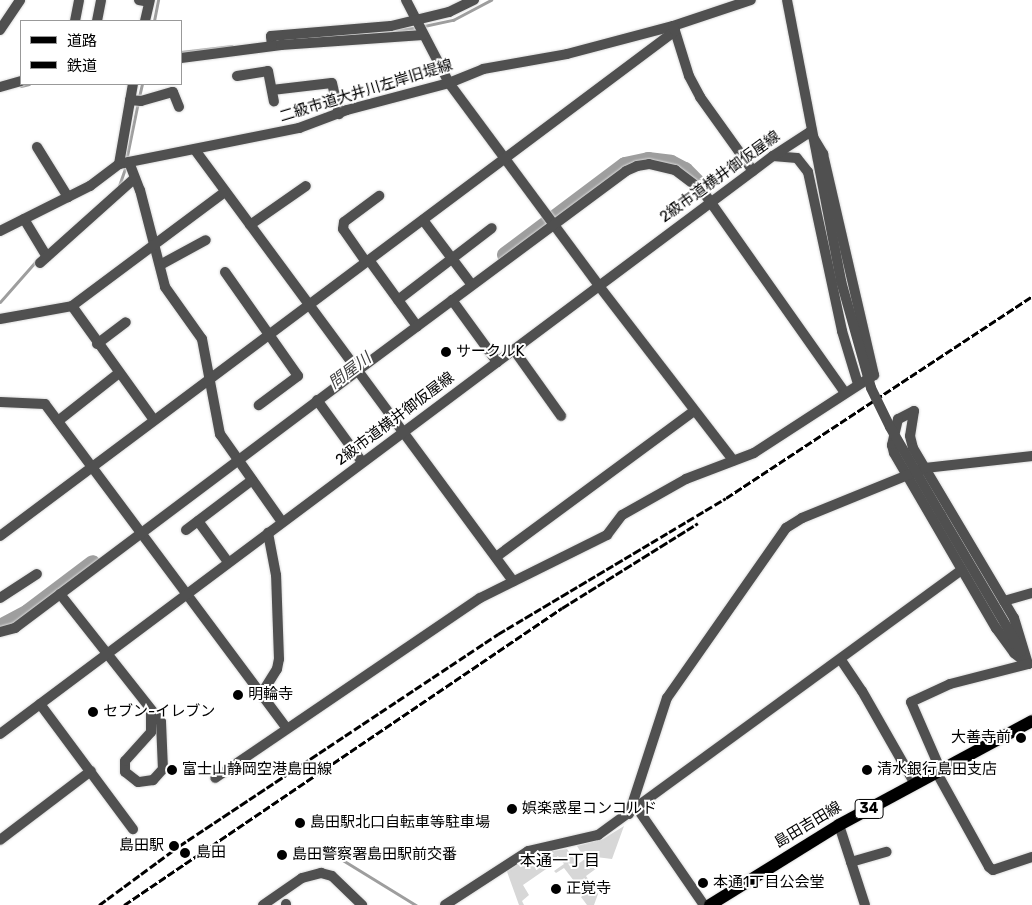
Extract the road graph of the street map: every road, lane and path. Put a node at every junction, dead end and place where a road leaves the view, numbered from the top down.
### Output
1 (20, 0) edge
2 (79, 0) edge
3 (101, 0) edge
4 (406, 0) edge
5 (474, 0) edge
6 (750, 0) edge
7 (787, 0) edge
8 (146, 1) edge
9 (75, 20) edge
10 (96, 20) edge
11 (145, 20) edge
12 (416, 21) junction
13 (674, 29) junction
14 (0, 30) edge
15 (423, 34) junction
16 (362, 35) junction
17 (182, 58) edge
18 (238, 76) dead end
19 (20, 81) edge
20 (449, 83) junction
21 (133, 85) edge
22 (0, 87) edge
23 (272, 90) junction
24 (130, 100) junction
25 (274, 102) dead end
26 (179, 107) dead end
27 (339, 114) junction
28 (810, 132) junction
29 (38, 147) dead end
30 (195, 150) junction
31 (773, 156) junction
32 (506, 158) junction
33 (124, 163) junction
34 (753, 171) junction
35 (136, 178) junction
36 (306, 186) dead end
37 (225, 192) junction
38 (379, 196) dead end
39 (68, 197) junction
40 (711, 202) junction
41 (24, 219) junction
42 (423, 220) junction
43 (250, 225) junction
44 (554, 225) junction
45 (492, 228) dead end
46 (0, 231) edge
47 (206, 240) dead end
48 (155, 244) junction
49 (452, 259) junction
50 (368, 261) junction
51 (160, 265) junction
52 (225, 272) dead end
53 (472, 285) junction
54 (598, 286) junction
55 (398, 300) junction
56 (452, 300) junction
57 (309, 305) junction
58 (72, 306) junction
59 (0, 319) edge
60 (126, 322) dead end
61 (417, 326) junction
62 (269, 335) junction
63 (97, 344) junction
64 (514, 350) junction
65 (497, 362) junction
66 (357, 371) junction
67 (119, 373) junction
68 (209, 380) junction
69 (858, 384) junction
70 (845, 393) junction
71 (317, 400) junction
72 (0, 402) edge
73 (259, 405) dead end
74 (694, 410) junction
75 (561, 416) dead end
76 (154, 420) junction
77 (58, 421) junction
78 (402, 432) junction
79 (1032, 456) edge
80 (238, 460) junction
81 (733, 460) junction
82 (362, 462) junction
83 (92, 466) junction
84 (925, 468) junction
85 (908, 477) junction
86 (252, 480) junction
87 (198, 521) junction
88 (282, 522) junction
89 (186, 530) dead end
90 (141, 531) junction
91 (268, 533) junction
92 (0, 536) edge
93 (496, 557) junction
94 (228, 562) junction
95 (962, 570) junction
96 (37, 574) dead end
97 (513, 581) junction
98 (187, 592) junction
99 (1032, 593) edge
100 (60, 594) junction
101 (0, 598) edge
102 (1004, 600) junction
103 (0, 632) edge
104 (107, 653) junction
105 (840, 660) junction
106 (1030, 666) edge
107 (262, 693) junction
108 (40, 704) junction
109 (151, 713) junction
110 (1032, 721) edge
111 (286, 727) junction
112 (0, 734) edge
113 (91, 771) junction
114 (939, 772) junction
115 (215, 778) dead end
116 (915, 784) junction
117 (633, 811) junction
118 (839, 825) junction
119 (133, 829) dead end
120 (0, 840) edge
121 (887, 852) dead end
122 (1032, 857) edge
123 (851, 862) junction
124 (263, 905) edge
125 (362, 905) edge
126 (445, 905) edge
127 (704, 905) edge
128 (710, 905) edge
129 (865, 905) edge

1 - 14 street
2 - 9 street
3 - 10 street
4 - 12 street
5 - 12 street
6 - 13 street, 二級市道大井川左岸旧堤線
7 - 28 street
8 - 11 street
12 - 15 street
12 - 16 street
13 - 20 street, 二級市道大井川左岸旧堤線
13 - 32 street
13 - 34 street
15 - 16 street
15 - 20 street
16 - 17 street
18 - 23 street
19 - 22 street
20 - 27 street, 二級市道大井川左岸旧堤線
20 - 32 street
21 - 24 street
23 - 25 street
23 - 27 street
24 - 26 street
24 - 33 street
27 - 30 street, 二級市道大井川左岸旧堤線
28 - 31 street, 2級市道横井御仮屋線
28 - 69 street
28 - 106 street, bridge
29 - 39 street
30 - 33 street, 二級市道大井川左岸旧堤線
30 - 37 street
31 - 34 street, 2級市道横井御仮屋線
31 - 69 street
32 - 42 street
32 - 44 street
33 - 35 street
33 - 39 street, 二級市道大井川左岸旧堤線
34 - 40 street, 2級市道横井御仮屋線
35 - 41 street
35 - 48 street
36 - 43 street
37 - 43 street
37 - 48 street
38 - 50 street
39 - 41 street, 二級市道大井川左岸旧堤線
40 - 44 street
40 - 54 street, 2級市道横井御仮屋線
40 - 70 street
41 - 46 street, 二級市道大井川左岸旧堤線
42 - 49 street
42 - 50 street
43 - 57 street
44 - 53 street
44 - 54 street
45 - 49 street
47 - 51 street
48 - 51 street
48 - 58 street
49 - 53 street
49 - 55 street
50 - 55 street
50 - 57 street
51 - 68 street
52 - 62 street
53 - 56 street
54 - 64 street, 2級市道横井御仮屋線
54 - 74 street
55 - 61 street
56 - 61 street
56 - 65 street
57 - 62 street
57 - 66 street
58 - 59 street
58 - 63 street
60 - 63 street
61 - 66 street
62 - 68 street
62 - 73 street
63 - 67 street
64 - 65 street, 2級市道横井御仮屋線
64 - 75 street
65 - 78 street, 2級市道横井御仮屋線
66 - 71 street
66 - 78 street
67 - 76 street
67 - 77 street
68 - 76 street
68 - 80 street
69 - 70 street
70 - 81 street
71 - 80 street
71 - 82 street
72 - 77 street
74 - 81 street
74 - 93 street
76 - 83 street
77 - 83 street
78 - 82 street, 2級市道横井御仮屋線
78 - 93 street
79 - 84 street
80 - 86 street
80 - 90 street
81 - 97 street
82 - 88 street, 2級市道横井御仮屋線
83 - 90 street
83 - 92 street
84 - 85 street
84 - 85 street
84 - 102 street
85 - 95 street
85 - 117 street
86 - 87 street
86 - 88 street
87 - 89 street
87 - 94 street
88 - 91 street, 2級市道横井御仮屋線
90 - 98 street
90 - 100 street
91 - 94 street, 2級市道横井御仮屋線
91 - 107 street
93 - 97 street
94 - 98 street, 2級市道横井御仮屋線
95 - 105 street
95 - 106 street
96 - 101 street
97 - 111 street
98 - 104 street, 2級市道横井御仮屋線
98 - 107 street
99 - 102 street
100 - 103 street
100 - 104 street
102 - 106 street
104 - 108 street, 2級市道横井御仮屋線
104 - 109 street
105 - 116 street
105 - 117 street
106 - 114 street
107 - 111 street
108 - 112 street, 2級市道横井御仮屋線
108 - 113 street
109 - 109 street
110 - 114 main road, 島田吉田線 / 34
111 - 115 street
113 - 119 street
113 - 120 street
114 - 116 main road, 島田吉田線 / 34
114 - 122 street
116 - 118 main road, 島田吉田線 / 34
117 - 126 street
117 - 127 street
118 - 123 street
118 - 128 main road, 島田吉田線 / 34
121 - 123 street
123 - 129 street
124 - 125 street

